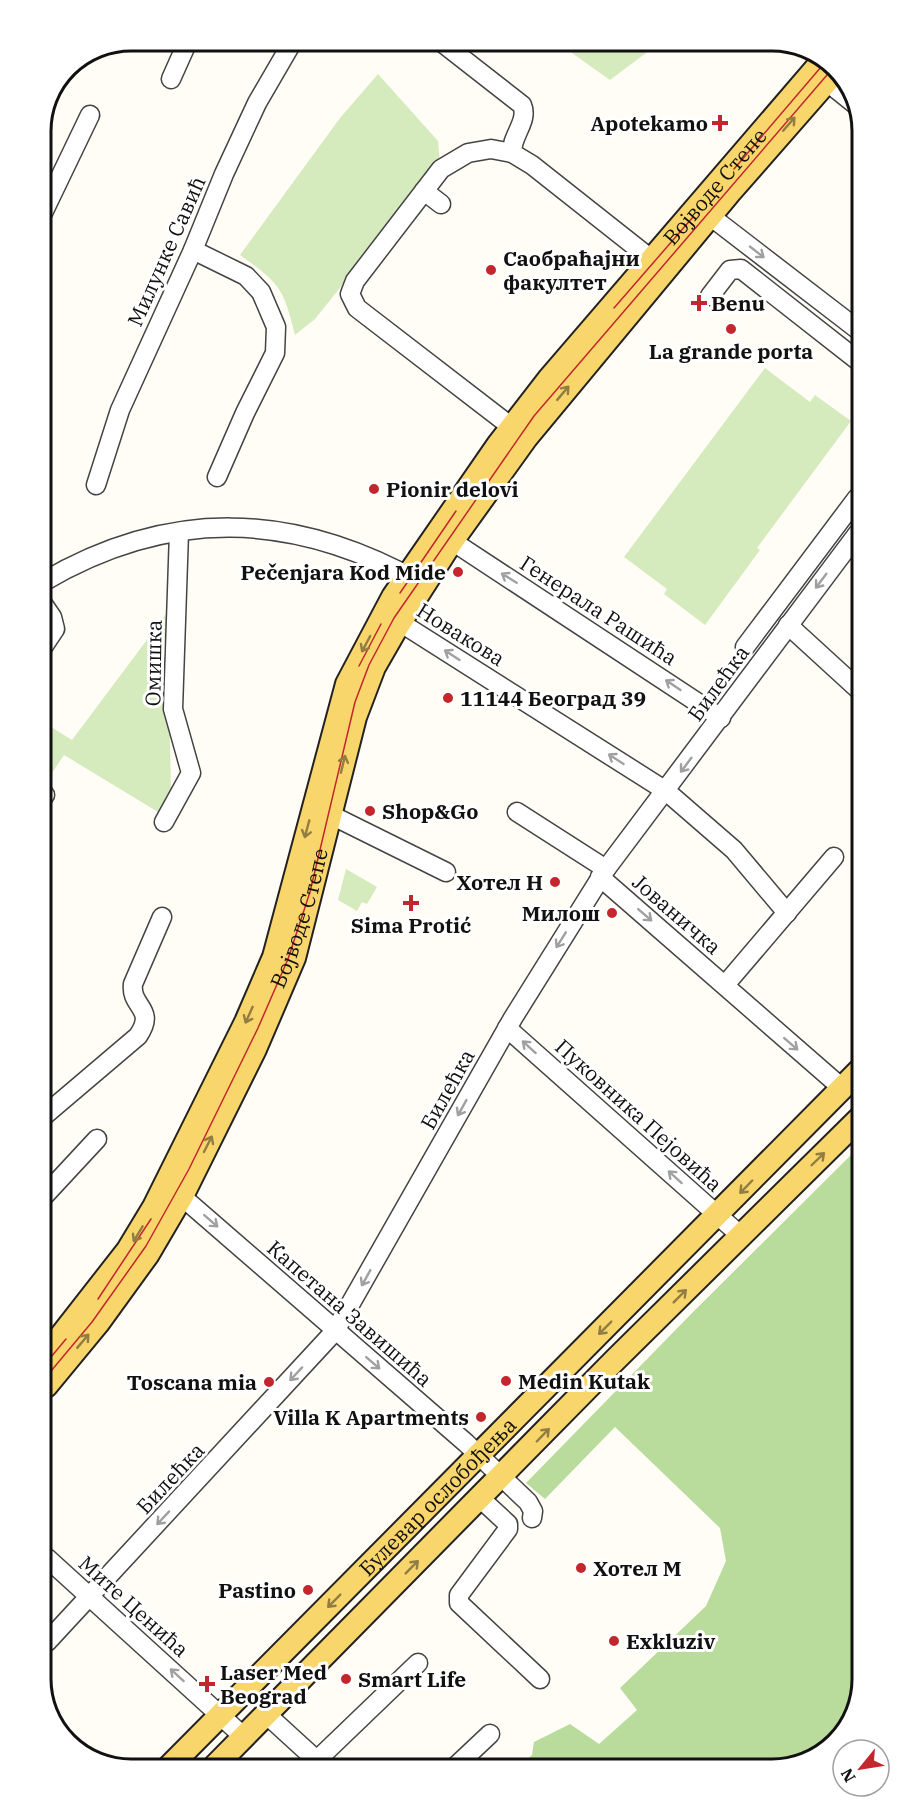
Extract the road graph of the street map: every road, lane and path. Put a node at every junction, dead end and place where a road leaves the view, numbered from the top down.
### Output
1 (183, 51) edge
2 (287, 51) edge
3 (453, 51) edge
4 (819, 66) edge
5 (831, 76) edge
6 (171, 79) dead end
7 (90, 115) dead end
8 (512, 153) junction
9 (424, 191) junction
10 (51, 197) edge
11 (441, 204) dead end
12 (703, 211) junction
13 (193, 250) junction
14 (651, 259) junction
15 (710, 296) dead end
16 (852, 325) edge
17 (852, 352) edge
18 (518, 433) junction
19 (217, 477) dead end
20 (96, 485) dead end
21 (852, 505) edge
22 (178, 532) junction
23 (452, 541) junction
24 (852, 541) edge
25 (51, 578) edge
26 (415, 580) junction
27 (51, 616) edge
28 (392, 617) junction
29 (788, 625) junction
30 (51, 635) edge
31 (745, 646) dead end
32 (852, 684) edge
33 (721, 718) junction
34 (666, 791) junction
35 (517, 812) dead end
36 (331, 814) junction
37 (164, 822) dead end
38 (834, 857) dead end
39 (446, 872) dead end
40 (603, 873) junction
41 (787, 913) junction
42 (162, 917) dead end
43 (725, 985) junction
44 (507, 1028) junction
45 (852, 1078) edge
46 (842, 1088) junction
47 (51, 1110) edge
48 (852, 1126) edge
49 (97, 1139) dead end
50 (51, 1189) edge
51 (174, 1189) junction
52 (718, 1215) junction
53 (740, 1235) junction
54 (335, 1331) junction
55 (51, 1349) edge
56 (51, 1380) edge
57 (480, 1456) junction
58 (503, 1477) junction
59 (481, 1499) junction
60 (521, 1523) junction
61 (51, 1562) edge
62 (90, 1597) junction
63 (51, 1638) edge
64 (418, 1663) dead end
65 (540, 1679) dead end
66 (266, 1714) junction
67 (221, 1715) junction
68 (490, 1734) dead end
69 (244, 1737) junction
70 (177, 1759) edge
71 (222, 1759) edge
72 (315, 1759) edge
73 (325, 1759) edge
74 (463, 1759) edge

1 - 6 street
2 - 13 street, Милунке Савић
3 - 8 street
4 - 12 main road, Војводе Степе
12 -> 5 main road, Војводе Степе
7 - 10 street
8 - 9 street
8 - 14 street
9 - 11 street
9 - 18 street
12 - 14 main road, Војводе Степе
12 -> 16 street
18 -> 12 main road, Војводе Степе
13 - 19 street
13 - 20 street, Милунке Савић
14 - 18 main road, Војводе Степе
15 - 17 street
18 - 23 main road, Војводе Степе
18 - 26 main road, Војводе Степе
21 - 31 street
22 - 25 street
22 - 26 street
22 - 37 street, Омишка
23 - 26 main road, Војводе Степе
33 -> 23 street, Генерала Рашића
24 -> 29 street, Билећка
26 - 28 main road, Војводе Степе
27 - 30 street
34 -> 28 street, Новакова
36 -> 28 main road, Војводе Степе
28 -> 51 main road, Војводе Степе
29 - 32 street
29 - 33 street, Билећка
33 -> 34 street, Билећка
34 - 40 street, Билећка
34 - 41 street
35 - 40 street, Јованичка
36 - 39 street
51 -> 36 main road, Војводе Степе
38 - 41 street, Јованичка
40 -> 43 street, Јованичка
40 -> 44 street, Билећка
41 - 43 street, Јованичка
42 - 47 street
43 -> 46 street, Јованичка
52 -> 44 street, Пуковника Пејовића
44 -> 54 street, Билећка
45 - 46 main road, Булевар ослобођења
46 -> 52 main road, Булевар ослобођења
53 -> 48 main road, Булевар ослобођења
49 - 50 street
51 -> 54 street, Капетана Завишића
51 -> 55 main road, Војводе Степе
56 -> 51 main road, Војводе Степе
52 - 53 street, Пуковника Пејовића
52 -> 57 main road, Булевар ослобођења
58 -> 53 main road, Булевар ослобођења
54 -> 57 street, Капетана Завишића
54 -> 62 street, Билећка
57 - 58 street, Капетана Завишића
57 -> 67 main road, Булевар ослобођења
58 - 59 main road, Булевар ослобођења
58 - 60 street, Капетана Завишића
59 - 60 street
66 -> 59 main road, Булевар ослобођења
60 - 65 street
61 - 62 street, Мите Ценића
62 - 63 street, Билећка
67 -> 62 street, Мите Ценића
64 - 73 street
66 - 69 main road, Булевар ослобођења
66 - 72 street
67 - 69 street, Мите Ценића
67 - 70 main road, Булевар ослобођења
68 - 74 street
69 - 71 main road, Булевар ослобођења

